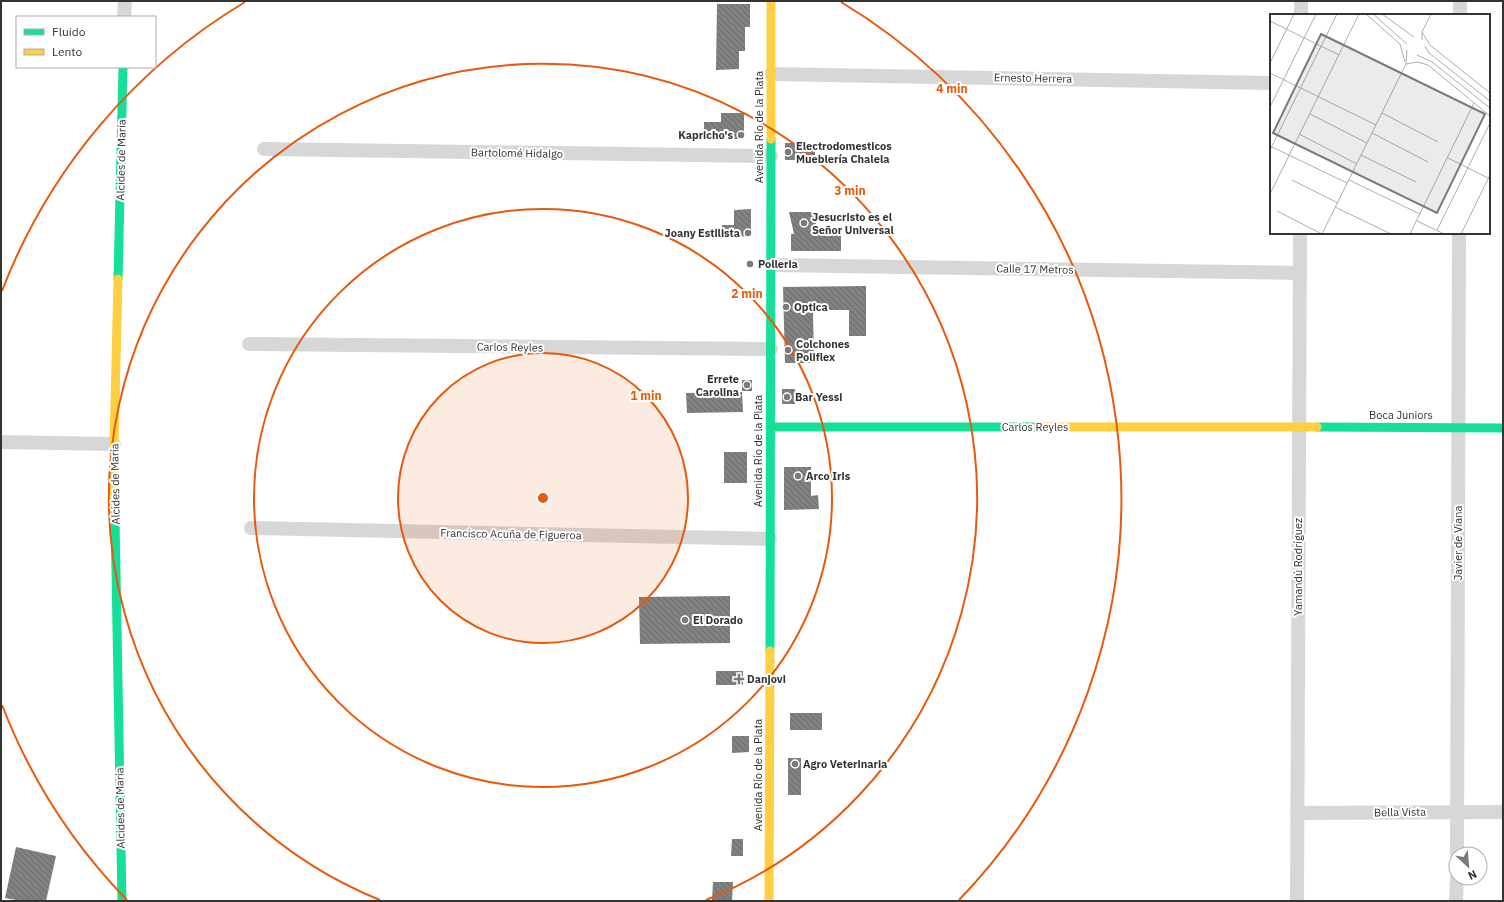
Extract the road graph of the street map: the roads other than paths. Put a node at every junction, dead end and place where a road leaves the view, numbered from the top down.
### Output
1 (125, 1) edge
2 (771, 1) edge
3 (1301, 1) edge
4 (1460, 1) edge
5 (1301, 14) edge
6 (1460, 14) edge
7 (124, 16) edge
8 (123, 68) edge
9 (771, 74) junction
10 (1270, 82) edge
11 (264, 149) dead end
12 (771, 156) junction
13 (1300, 234) edge
14 (1459, 234) edge
15 (771, 265) junction
16 (1300, 273) junction
17 (249, 344) dead end
18 (771, 349) junction
19 (770, 427) junction
20 (1299, 427) junction
21 (1458, 428) junction
22 (1503, 428) edge
23 (1, 442) edge
24 (114, 444) junction
25 (251, 528) dead end
26 (770, 539) junction
27 (1457, 812) junction
28 (1503, 812) edge
29 (1297, 813) junction
30 (1457, 846) edge
31 (1457, 886) edge
32 (122, 901) edge
33 (769, 901) edge
34 (1297, 901) edge
35 (1456, 901) edge

1 - 7 street
2 - 9 street, Avenida Río de la Plata
3 - 5 street
4 - 6 street
8 - 24 street, Alcides de María
9 - 10 street, Ernesto Herrera
9 - 12 street, Avenida Río de la Plata
11 - 12 street, Bartolomé Hidalgo
12 - 15 street, Avenida Río de la Plata
13 - 16 street, Yamandú Rodríguez
14 - 21 street, Javier de Viana
15 - 16 street, Calle 17 Metros
15 - 18 street, Avenida Río de la Plata
16 - 20 street, Yamandú Rodríguez
17 - 18 street, Carlos Reyles
18 - 19 street, Avenida Río de la Plata
19 - 20 street, Carlos Reyles
19 - 26 street, Avenida Río de la Plata
20 - 21 street, Boca Juniors
20 - 29 street, Yamandú Rodríguez
21 - 22 street, Boca Juniors
21 - 27 street, Javier de Viana
23 - 24 street
24 - 32 street, Alcides de María
25 - 26 street, Francisco Acuña de Figueroa
26 - 33 street, Avenida Río de la Plata
27 - 28 street, Bella Vista
27 - 29 street, Bella Vista
27 - 30 street, Javier de Viana
29 - 34 street, Yamandú Rodríguez
31 - 35 street

